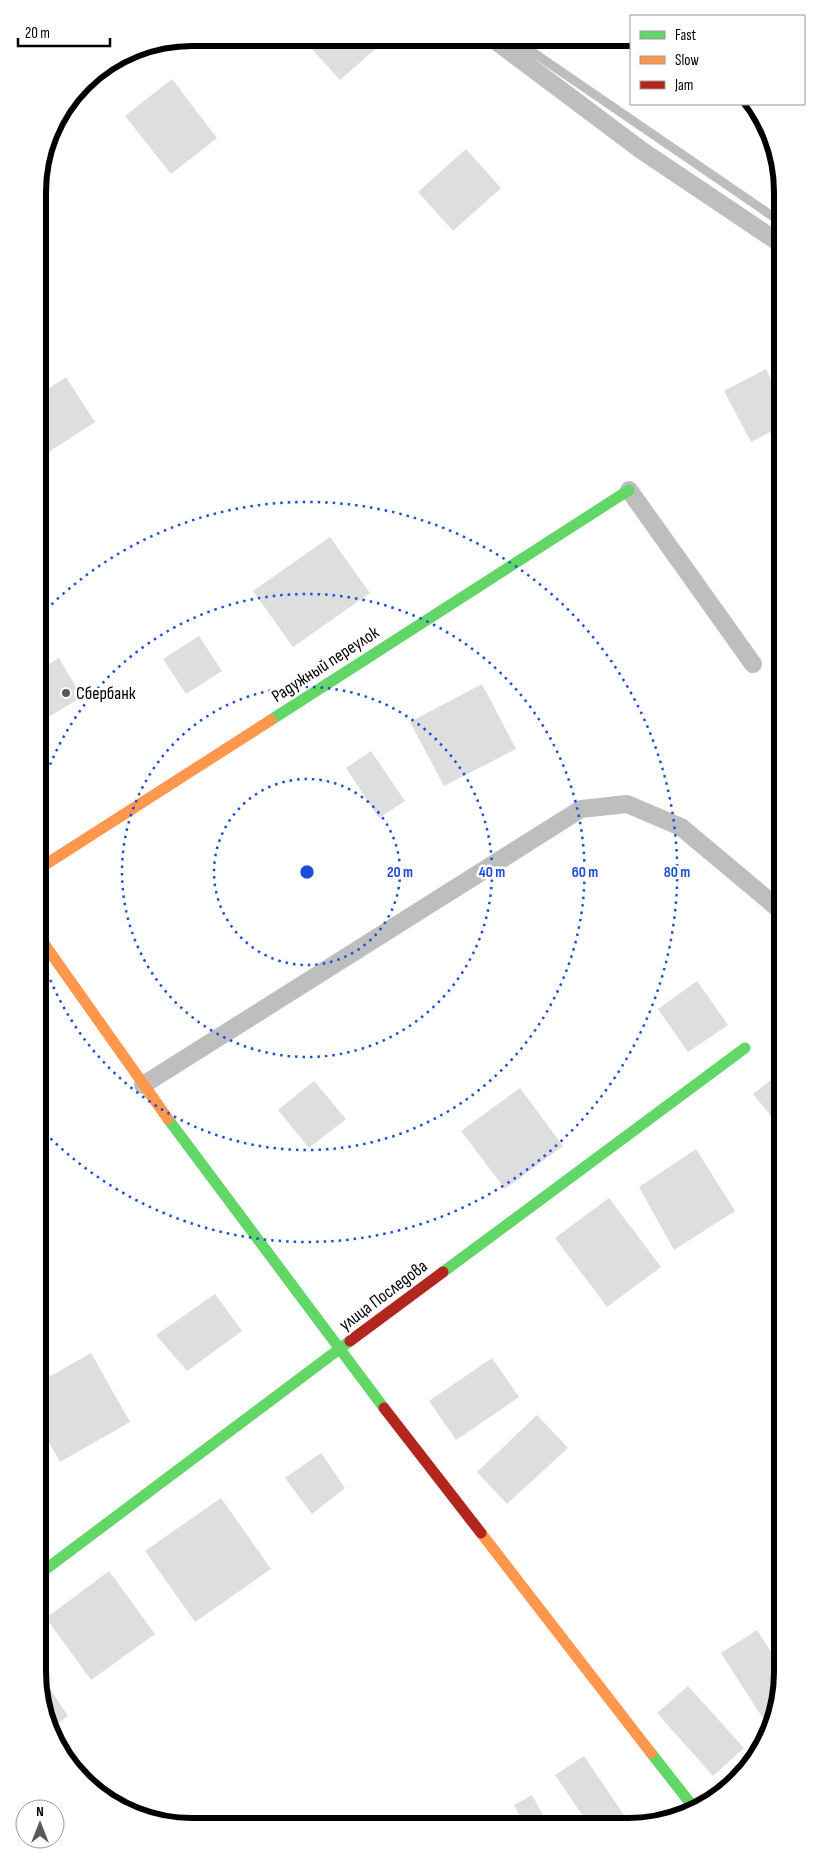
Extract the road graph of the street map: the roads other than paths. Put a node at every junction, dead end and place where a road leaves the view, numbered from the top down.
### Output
1 (503, 46) edge
2 (774, 239) edge
3 (629, 490) joint
4 (753, 664) dead end
5 (47, 864) edge
6 (774, 905) edge
7 (46, 947) edge
8 (745, 1048) dead end
9 (143, 1085) junction
10 (339, 1349) junction
11 (46, 1569) edge
12 (691, 1804) edge

1 - 2 lane
3 - 4 lane
3 - 5 street, Радужный переулок
6 - 9 lane
7 - 9 street
8 - 10 street, улица Последова
9 - 10 street
10 - 11 street, улица Последова
10 - 12 street

